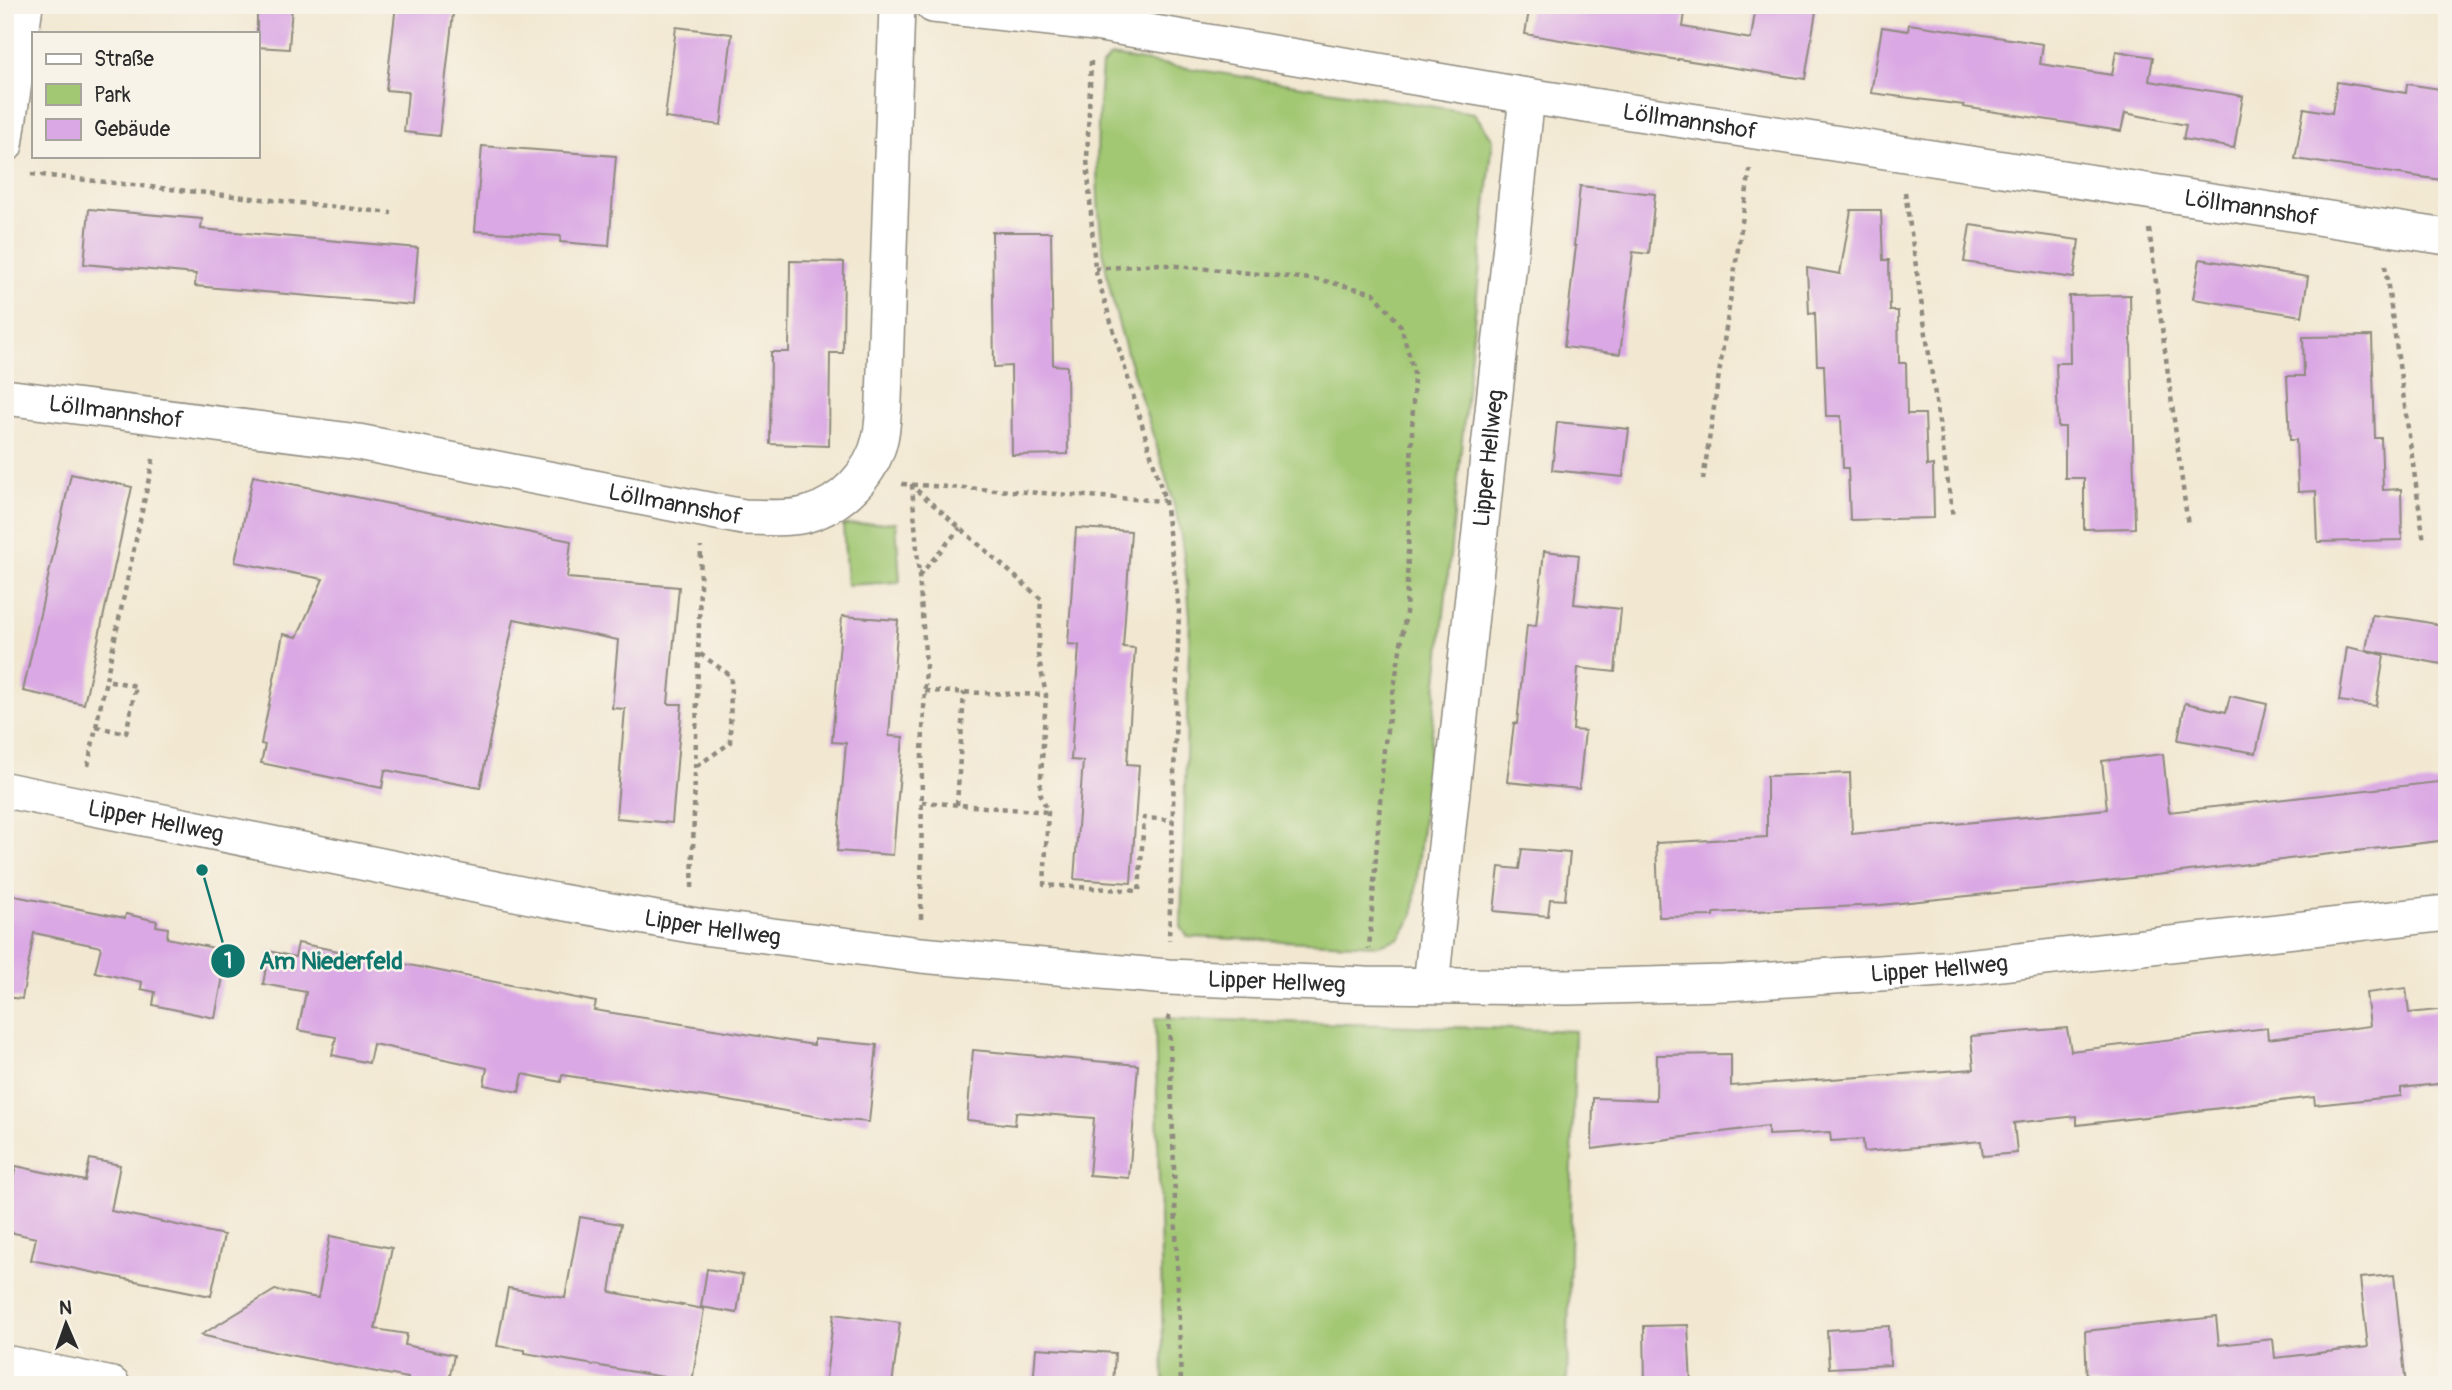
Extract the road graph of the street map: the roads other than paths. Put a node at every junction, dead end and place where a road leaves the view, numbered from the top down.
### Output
1 (25, 5) edge
2 (897, 5) edge
3 (933, 5) edge
4 (1527, 96) junction
5 (12, 159) edge
6 (2447, 237) edge
7 (5, 397) edge
8 (5, 790) edge
9 (2447, 913) edge
10 (1431, 985) junction
11 (5, 1363) edge
12 (112, 1385) edge

1 - 5 street
2 - 7 street, Löllmannshof
3 - 4 street, Löllmannshof
4 - 6 street, Löllmannshof
4 - 10 street, Lipper Hellweg
8 - 10 street, Lipper Hellweg
9 - 10 street, Lipper Hellweg
11 - 12 street

